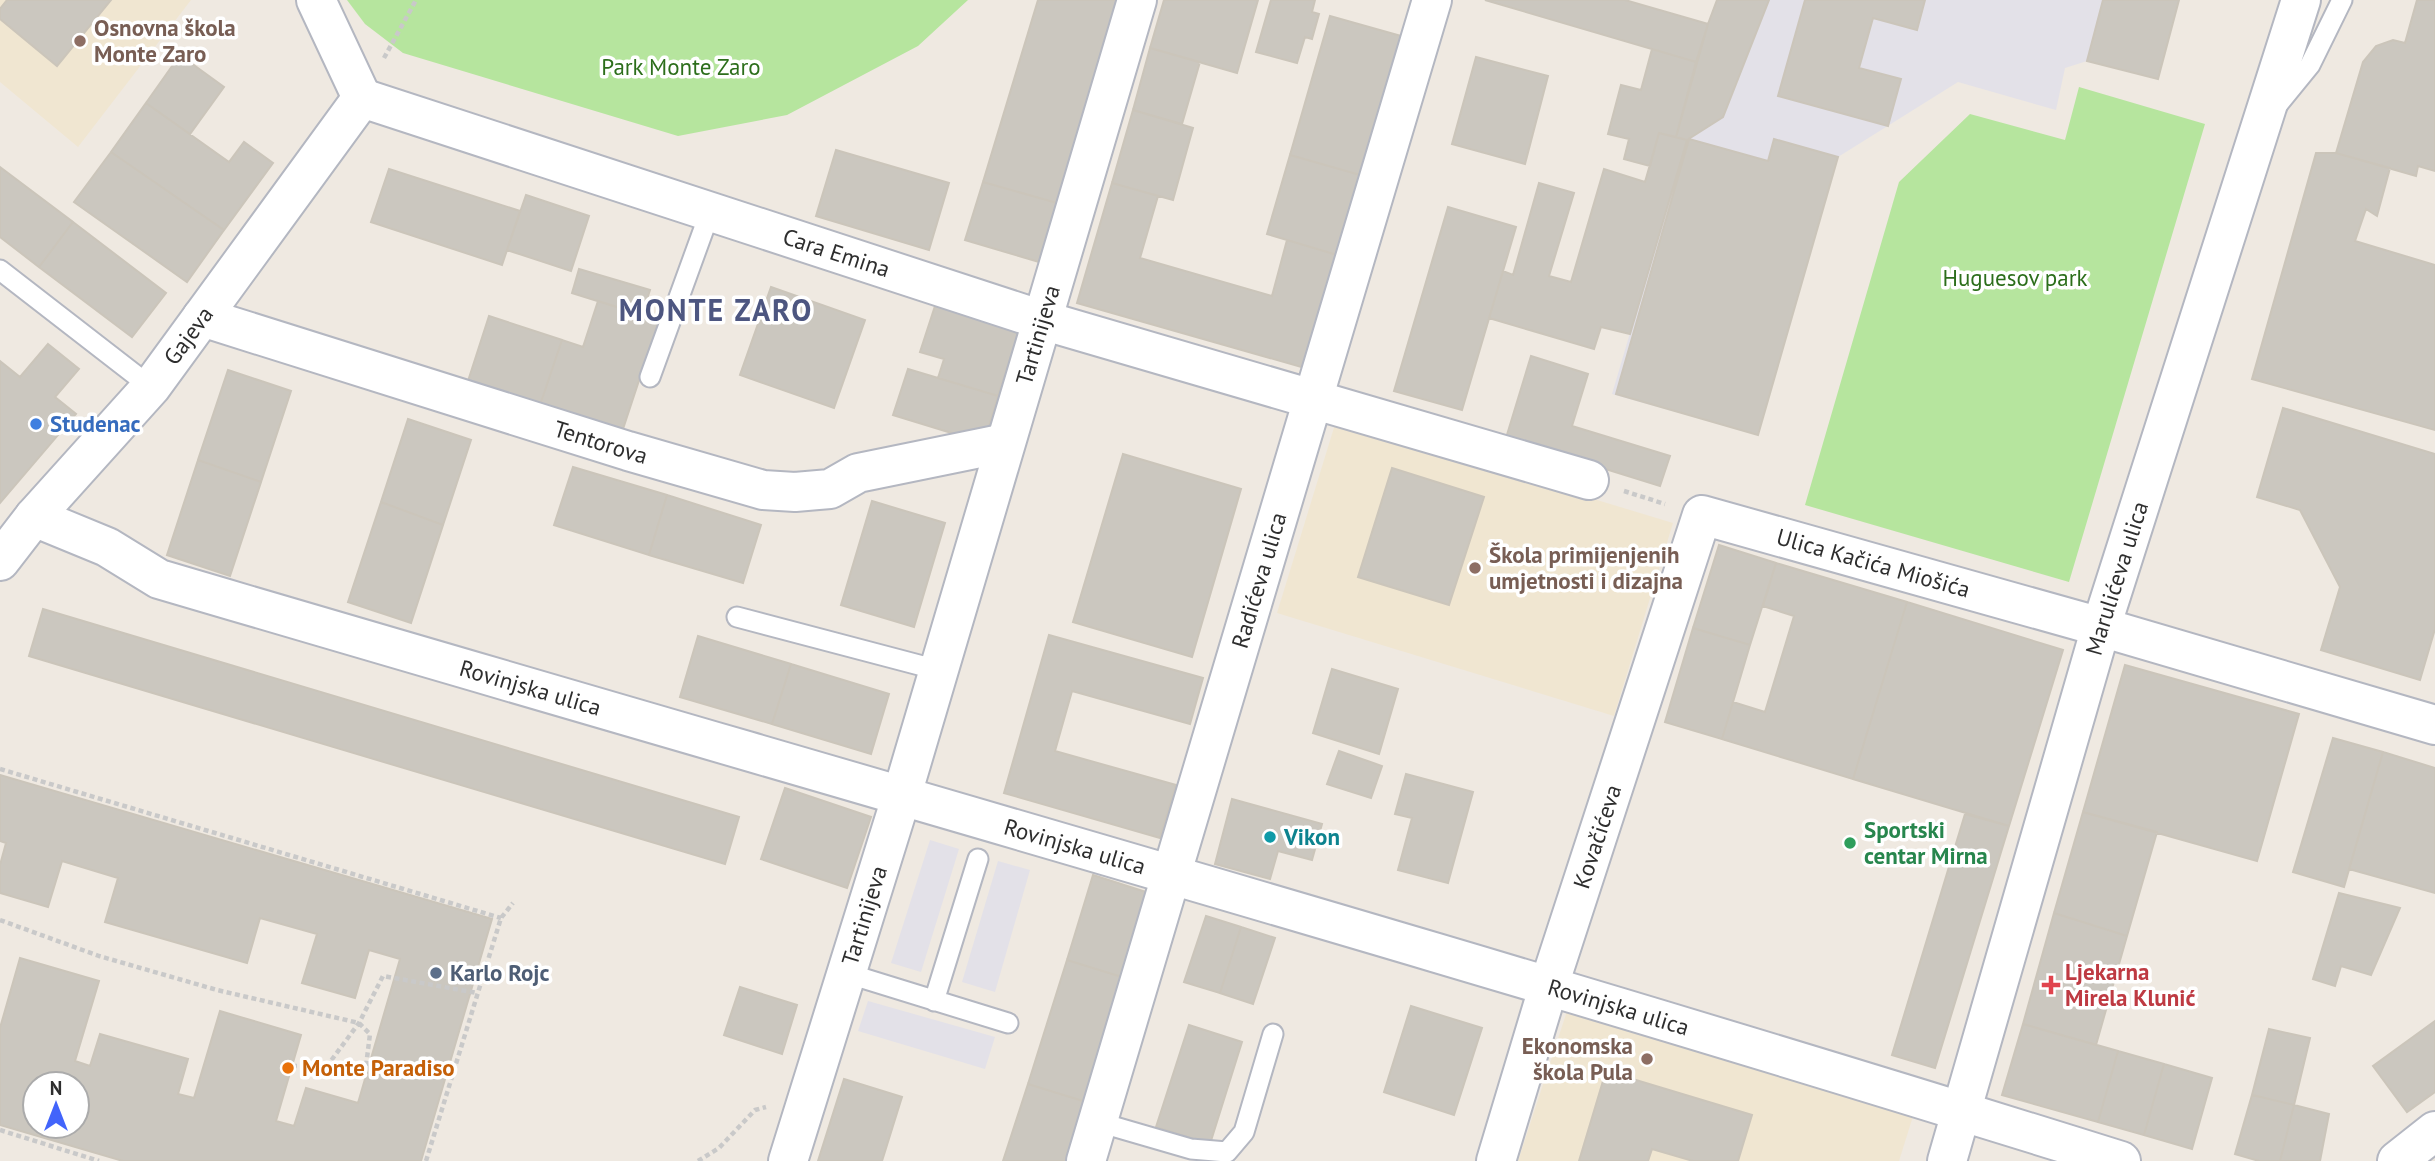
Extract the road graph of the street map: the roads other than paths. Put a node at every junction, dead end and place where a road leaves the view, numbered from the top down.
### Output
1 (316, 0) edge
2 (1137, 0) edge
3 (1432, 0) edge
4 (2301, 0) edge
5 (2342, 0) edge
6 (362, 98) junction
7 (2262, 122) junction
8 (710, 212) junction
9 (0, 270) edge
10 (202, 317) junction
11 (1042, 320) junction
12 (650, 377) dead end
13 (151, 387) junction
14 (1314, 399) junction
15 (1005, 443) junction
16 (1589, 480) road end
17 (1703, 515) joint
18 (34, 517) junction
19 (0, 561) edge
20 (737, 617) dead end
21 (2101, 627) junction
22 (939, 670) junction
23 (2435, 725) edge
24 (901, 798) junction
25 (978, 859) dead end
26 (1172, 873) junction
27 (846, 973) junction
28 (1549, 985) junction
29 (934, 1001) junction
30 (1009, 1023) dead end
31 (1273, 1034) dead end
32 (1962, 1111) junction
33 (1098, 1122) junction
34 (2435, 1131) edge
35 (788, 1161) edge
36 (1086, 1161) edge
37 (1496, 1161) edge
38 (1947, 1161) edge
39 (2121, 1161) edge
40 (2397, 1161) edge

1 - 6 street
2 - 11 street, Tartinijeva
3 - 14 street, Radićeva ulica
4 - 7 street, Marulićeva ulica
5 - 7 lane
6 - 8 street, Cara Emina
6 - 10 street, Gajeva
7 - 21 street, Marulićeva ulica
8 - 11 street, Cara Emina
8 - 12 lane
9 - 13 lane
10 - 13 street, Gajeva
10 - 15 street, Tentorova
11 - 14 street, Cara Emina
11 - 15 street, Tartinijeva
13 - 18 street, Gajeva
14 - 16 street
14 - 26 street, Radićeva ulica
15 - 22 street, Tartinijeva
17 - 21 street, Ulica Kačića Miošića
17 - 28 street, Kovačićeva
18 - 19 street, Gajeva
18 - 24 street, Rovinjska ulica
20 - 22 lane
21 - 23 street, Ulica Kačića Miošića
21 - 32 street, Marulićeva ulica
22 - 24 street, Tartinijeva
24 - 26 street, Rovinjska ulica
24 - 27 street, Tartinijeva
25 - 29 lane
26 - 28 street, Rovinjska ulica
26 - 33 street, Radićeva ulica
27 - 29 lane
27 - 35 street, Tartinijeva
28 - 32 street, Rovinjska ulica
28 - 37 street, Kovačićeva
29 - 30 lane
31 - 33 lane
32 - 38 street, Marulićeva ulica
32 - 39 street, Rovinjska ulica
33 - 36 street, Radićeva ulica
34 - 40 street

